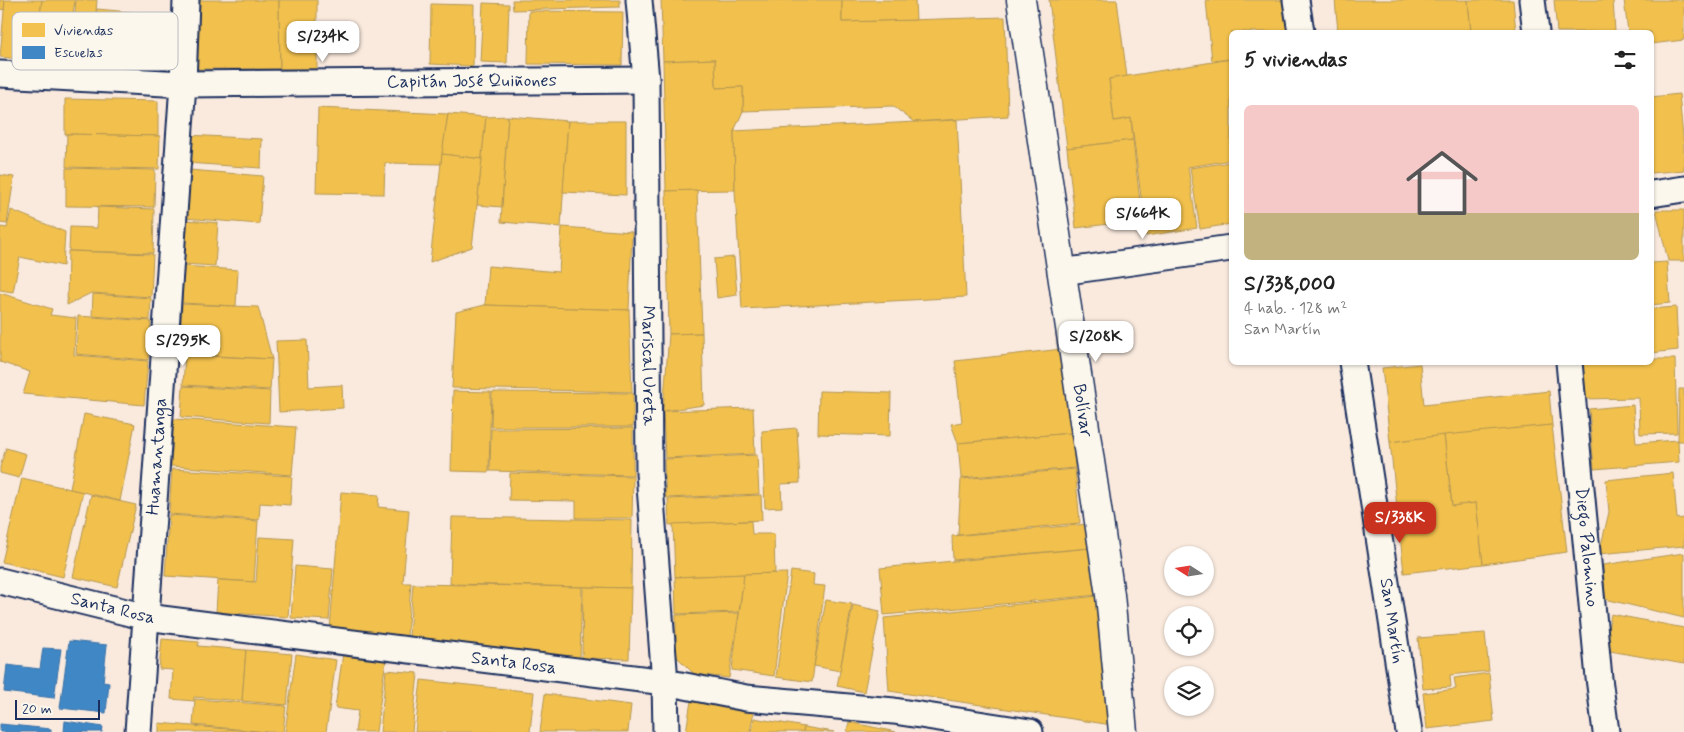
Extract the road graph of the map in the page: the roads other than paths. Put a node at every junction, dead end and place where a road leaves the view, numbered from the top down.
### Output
1 (186, 0) edge
2 (639, 0) edge
3 (1021, 0) edge
4 (1296, 0) edge
5 (1532, 0) edge
6 (1301, 30) edge
7 (1536, 30) edge
8 (0, 74) edge
9 (646, 80) junction
10 (183, 84) junction
11 (1684, 189) edge
12 (1654, 194) edge
13 (1229, 248) edge
14 (1061, 272) junction
15 (1352, 365) edge
16 (1569, 365) edge
17 (0, 581) edge
18 (146, 617) junction
19 (665, 682) junction
20 (138, 732) edge
21 (666, 732) edge
22 (1030, 732) edge
23 (1123, 732) edge
24 (1409, 732) edge
25 (1606, 732) edge

1 - 10 street, Huamantanga
2 - 9 street, Mariscal Ureta
3 - 14 street, Bolívar
4 - 6 street
5 - 7 street
8 - 10 street, Capitán José Quiñones
9 - 10 street, Capitán José Quiñones
9 - 19 street, Mariscal Ureta
10 - 18 street, Huamantanga
11 - 12 street
13 - 14 street
14 - 23 street, Bolívar
15 - 24 street, San Martín
16 - 25 street, Diego Palomino
17 - 18 street, Santa Rosa
18 - 19 street, Santa Rosa
18 - 20 street, Huamantanga
19 - 21 street, Mariscal Ureta
19 - 22 street, Santa Rosa

